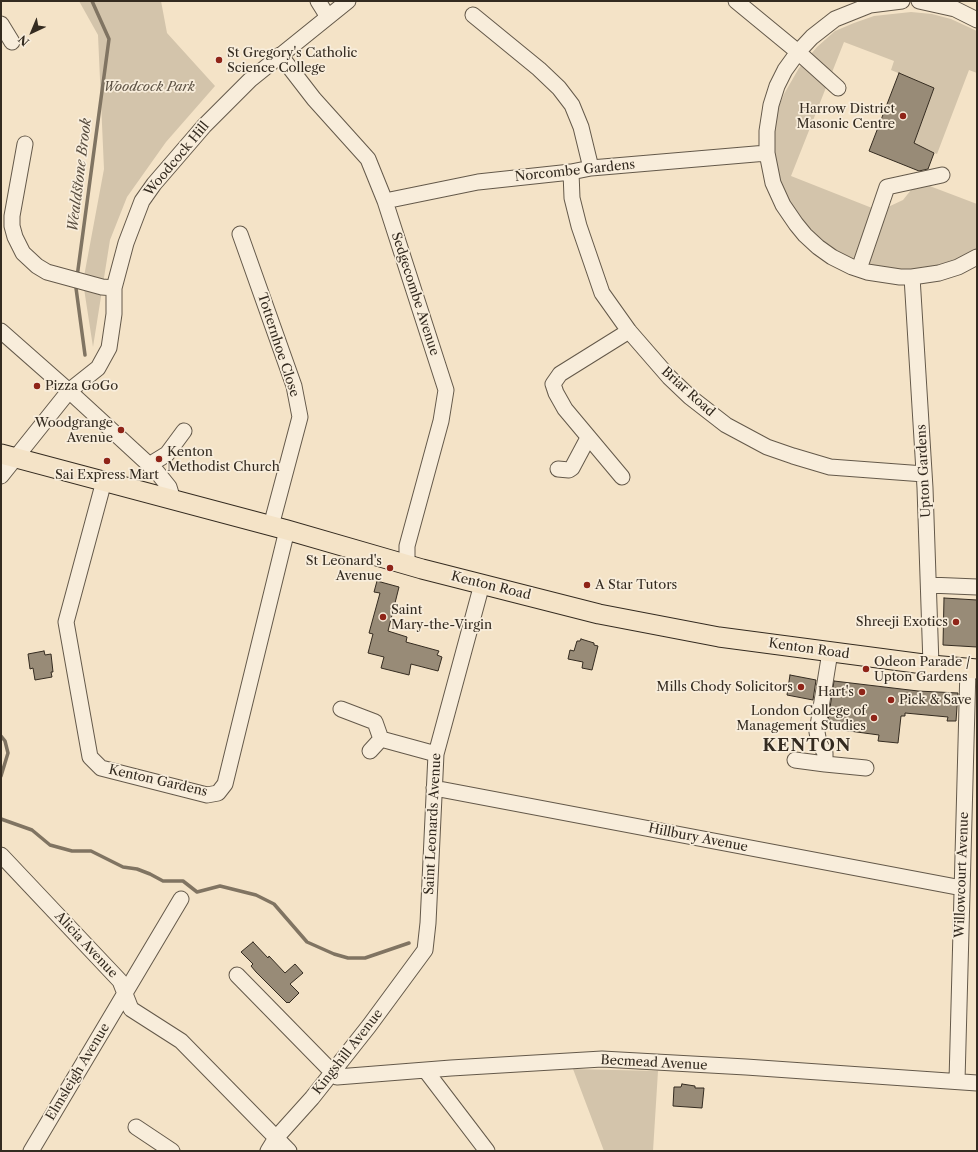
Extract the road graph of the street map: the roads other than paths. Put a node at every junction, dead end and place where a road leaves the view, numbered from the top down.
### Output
1 (318, 1) edge
2 (348, 1) edge
3 (736, 1) edge
4 (902, 1) edge
5 (920, 1) edge
6 (844, 8) edge
7 (473, 14) dead end
8 (328, 17) junction
9 (977, 20) edge
10 (1, 24) edge
11 (12, 42) dead end
12 (798, 52) junction
13 (280, 55) junction
14 (838, 88) dead end
15 (26, 144) dead end
16 (767, 153) junction
17 (591, 168) junction
18 (571, 172) junction
19 (942, 175) dead end
20 (385, 201) junction
21 (240, 234) dead end
22 (977, 257) edge
23 (859, 270) junction
24 (912, 277) junction
25 (114, 288) junction
26 (1, 331) edge
27 (629, 331) junction
28 (69, 391) junction
29 (184, 431) dead end
30 (588, 438) junction
31 (8, 456) edge
32 (150, 466) junction
33 (558, 469) dead end
34 (924, 474) junction
35 (1, 476) edge
36 (622, 477) dead end
37 (104, 481) junction
38 (173, 500) junction
39 (279, 528) junction
40 (407, 564) junction
41 (482, 584) junction
42 (929, 585) junction
43 (977, 587) edge
44 (830, 652) junction
45 (931, 665) junction
46 (973, 669) edge
47 (342, 709) dead end
48 (381, 739) junction
49 (370, 750) dead end
50 (436, 754) junction
51 (795, 760) dead end
52 (824, 764) junction
53 (866, 768) dead end
54 (434, 788) junction
55 (1, 854) edge
56 (962, 888) junction
57 (181, 899) dead end
58 (425, 950) joint
59 (237, 975) dead end
60 (124, 993) junction
61 (426, 1071) junction
62 (332, 1073) junction
63 (957, 1082) junction
64 (977, 1083) edge
65 (136, 1127) dead end
66 (276, 1138) junction
67 (31, 1151) edge
68 (172, 1151) edge
69 (268, 1151) edge
70 (289, 1151) edge
71 (487, 1151) edge

1 - 8 street
2 - 8 street, Woodcock Hill
3 - 12 street
4 - 6 street
5 - 9 street
6 - 12 street
7 - 17 street
8 - 13 street, Woodcock Hill
10 - 11 street
12 - 14 street
12 - 16 street
13 - 20 street, Sedgecombe Avenue
13 - 25 street, Woodcock Hill
15 - 25 street
16 - 17 street, Norcombe Gardens
16 - 23 street
17 - 18 street, Norcombe Gardens
18 - 20 street, Norcombe Gardens
18 - 27 street, Briar Road
19 - 23 street
20 - 40 street, Sedgecombe Avenue
21 - 39 street, Totternhoe Close
22 - 24 street
23 - 24 street
24 - 34 street, Upton Gardens
25 - 28 street, Woodcock Hill
26 - 28 street
27 - 30 street
27 - 34 street, Briar Road
28 - 31 street, Woodcock Hill
28 - 32 street
29 - 32 street
30 - 33 street
30 - 36 street
31 - 35 street, Woodcock Hill
31 - 37 main road, Kenton Road
32 - 38 street
34 - 42 street, Upton Gardens
37 - 38 main road, Kenton Road
37 - 39 street, Kenton Gardens
38 - 39 main road, Kenton Road
39 - 40 main road, Kenton Road
40 - 41 main road, Kenton Road
41 - 44 main road, Kenton Road
41 - 50 street, Saint Leonards Avenue
42 - 43 street
42 - 45 street, Upton Gardens
44 - 45 main road, Kenton Road
44 - 52 street
45 - 46 main road, Kenton Road
46 - 56 street, Willowcourt Avenue
47 - 48 street
48 - 49 street
48 - 50 street
50 - 54 street, Saint Leonards Avenue
51 - 52 street
52 - 53 street
54 - 56 street, Hillbury Avenue
54 - 58 street, Saint Leonards Avenue
55 - 60 street, Alicia Avenue
56 - 63 street, Willowcourt Avenue
57 - 60 street, Elmsleigh Avenue
58 - 62 street, Kingshill Avenue
59 - 62 street
60 - 66 street, Alicia Avenue
60 - 67 street, Elmsleigh Avenue
61 - 62 street, Becmead Avenue
61 - 63 street, Becmead Avenue
61 - 71 street
62 - 66 street, Kingshill Avenue
63 - 64 street, Becmead Avenue
65 - 68 street
66 - 69 street, Kingshill Avenue
66 - 70 street, Alicia Avenue

